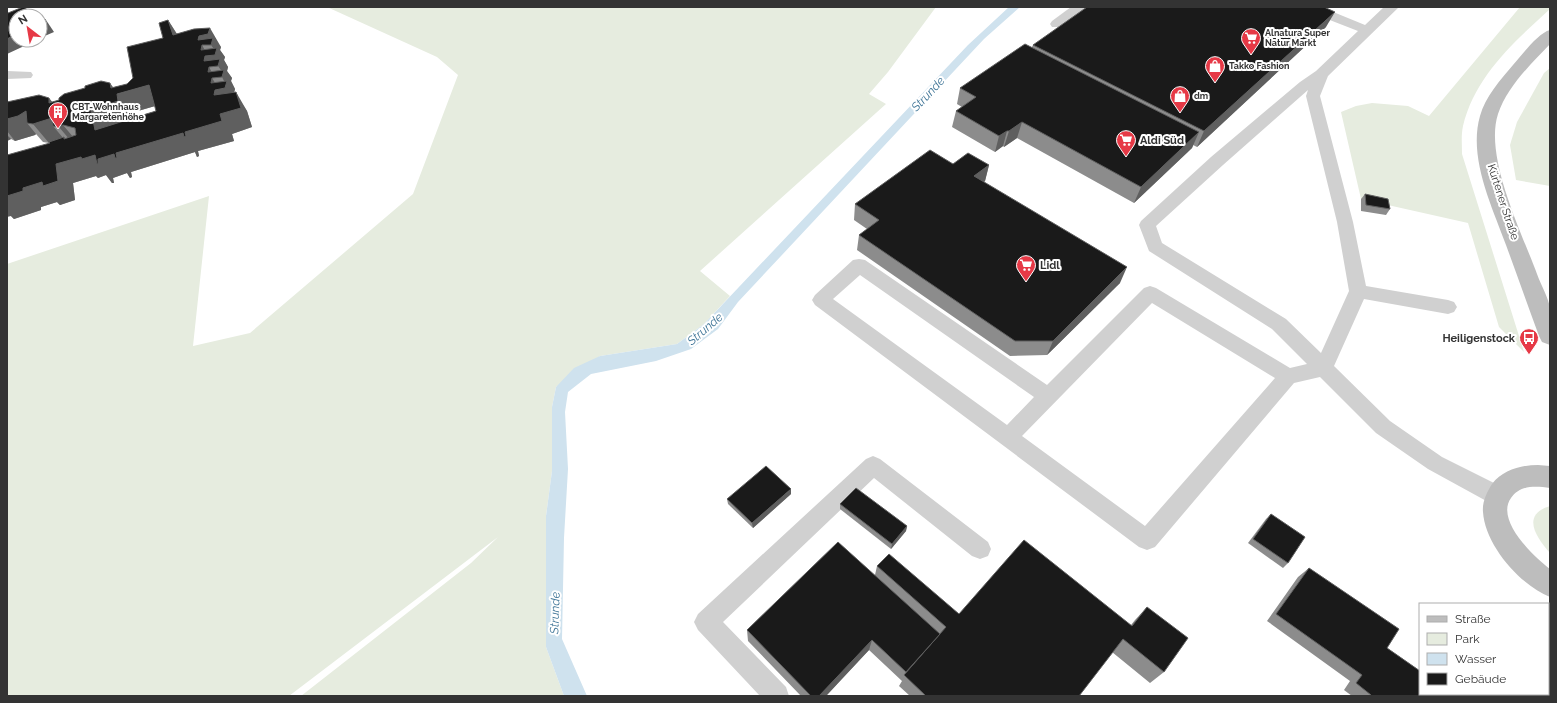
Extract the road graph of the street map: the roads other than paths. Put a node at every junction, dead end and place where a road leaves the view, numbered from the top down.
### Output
1 (1080, 7) edge
2 (1309, 7) edge
3 (1392, 7) edge
4 (1057, 24) dead end
5 (1367, 30) junction
6 (1550, 35) edge
7 (1321, 74) junction
8 (7, 75) edge
9 (26, 75) dead end
10 (1358, 291) junction
11 (1448, 307) dead end
12 (1550, 336) edge
13 (1324, 368) junction
14 (1288, 376) junction
15 (1048, 396) junction
16 (1008, 436) junction
17 (1550, 477) edge
18 (1498, 496) junction
19 (980, 549) dead end
20 (1550, 584) edge
21 (777, 696) edge

1 - 4 lane
2 - 5 lane
3 - 5 lane
5 - 7 lane
6 - 12 main road, Kürtener Straße
7 - 10 lane
7 - 13 lane
8 - 9 lane
10 - 11 lane
10 - 13 lane
13 - 14 lane
13 - 18 lane
14 - 15 lane
14 - 16 lane
15 - 16 lane
15 - 16 lane
17 - 18 main road
18 - 20 main road
19 - 21 lane

